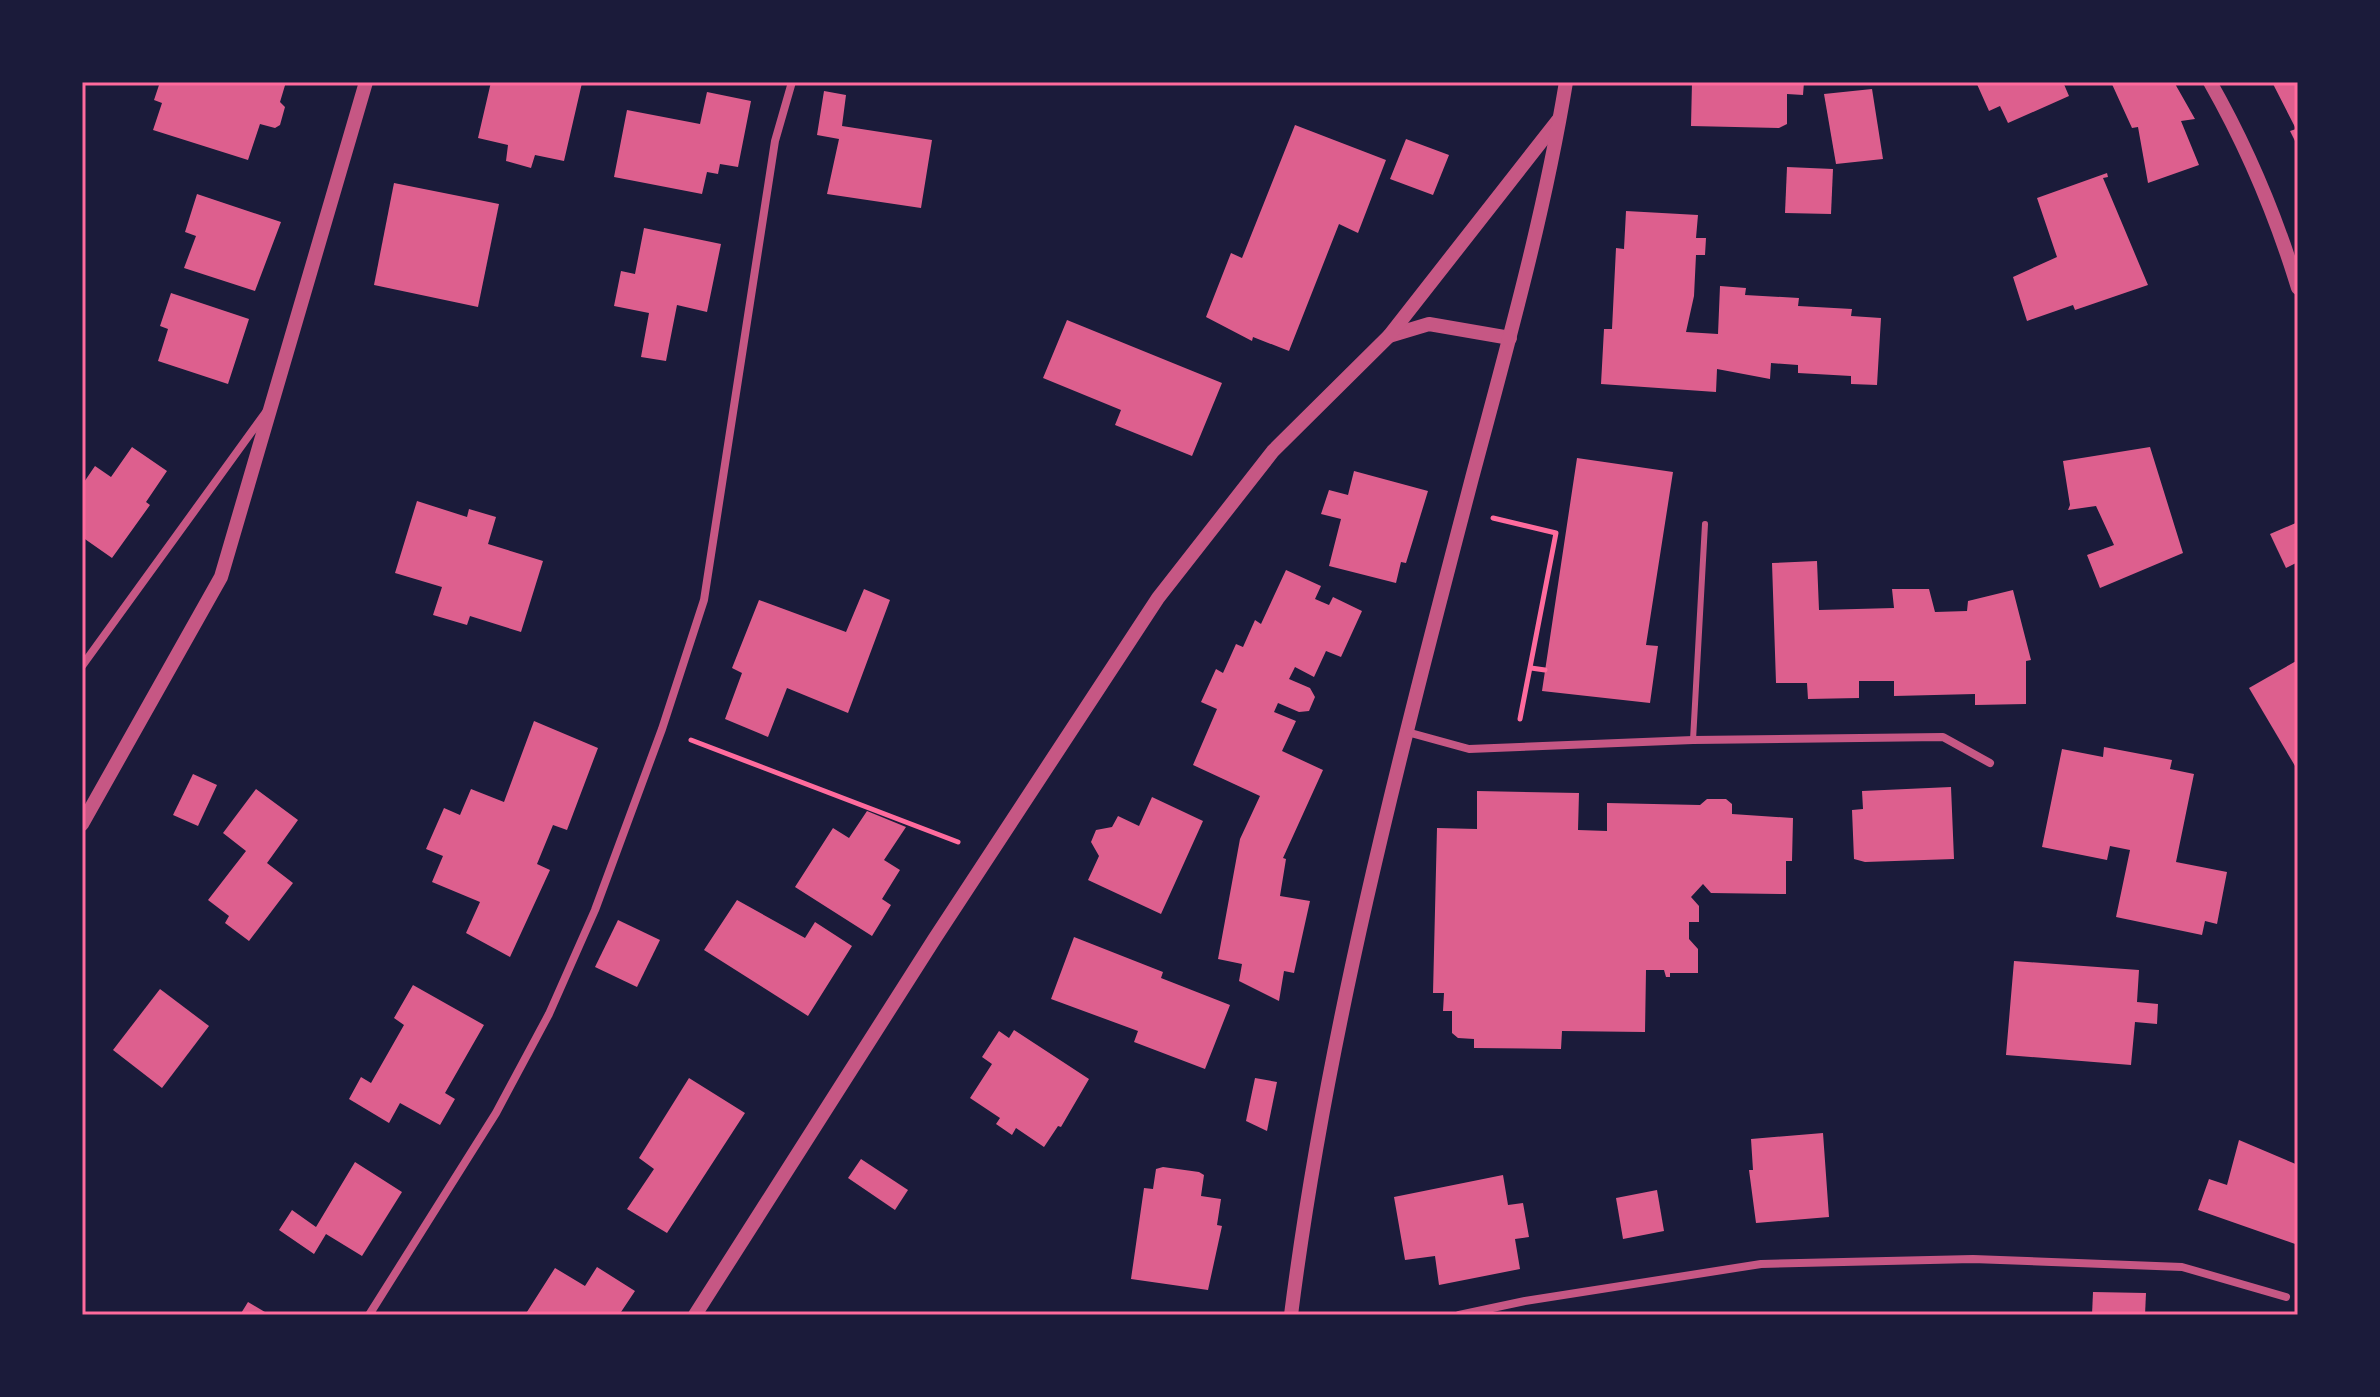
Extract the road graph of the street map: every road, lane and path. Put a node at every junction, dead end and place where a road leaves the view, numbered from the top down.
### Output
1 (366, 82) edge
2 (792, 82) edge
3 (1566, 82) edge
4 (2210, 82) edge
5 (1559, 119) junction
6 (2298, 288) edge
7 (1389, 336) junction
8 (1510, 338) junction
9 (273, 402) junction
10 (1464, 511) junction
11 (1705, 524) dead end
12 (1553, 550) junction
13 (1563, 552) dead end
14 (1546, 589) junction
15 (1557, 590) dead end
16 (82, 666) edge
17 (1531, 668) junction
18 (1545, 670) dead end
19 (662, 729) junction
20 (1407, 732) junction
21 (1693, 740) junction
22 (1515, 748) junction
23 (1990, 763) dead end
24 (82, 824) edge
25 (988, 855) junction
26 (2286, 1297) dead end
27 (369, 1315) edge
28 (695, 1315) edge
29 (1291, 1315) edge
30 (1459, 1315) edge

1 - 9 street
2 - 19 street
3 - 5 street
4 - 6 street
5 - 7 street
5 - 8 street
7 - 8 street
7 - 25 street
8 - 10 street
9 - 16 street
9 - 24 street
10 - 12 path
10 - 20 street
11 - 21 lane
12 - 13 path
12 - 14 path
14 - 15 path
14 - 17 path
17 - 18 path
17 - 22 path
19 - 25 path
19 - 27 street
20 - 22 street
20 - 29 street
21 - 22 street
21 - 23 street
25 - 28 street
26 - 30 street

